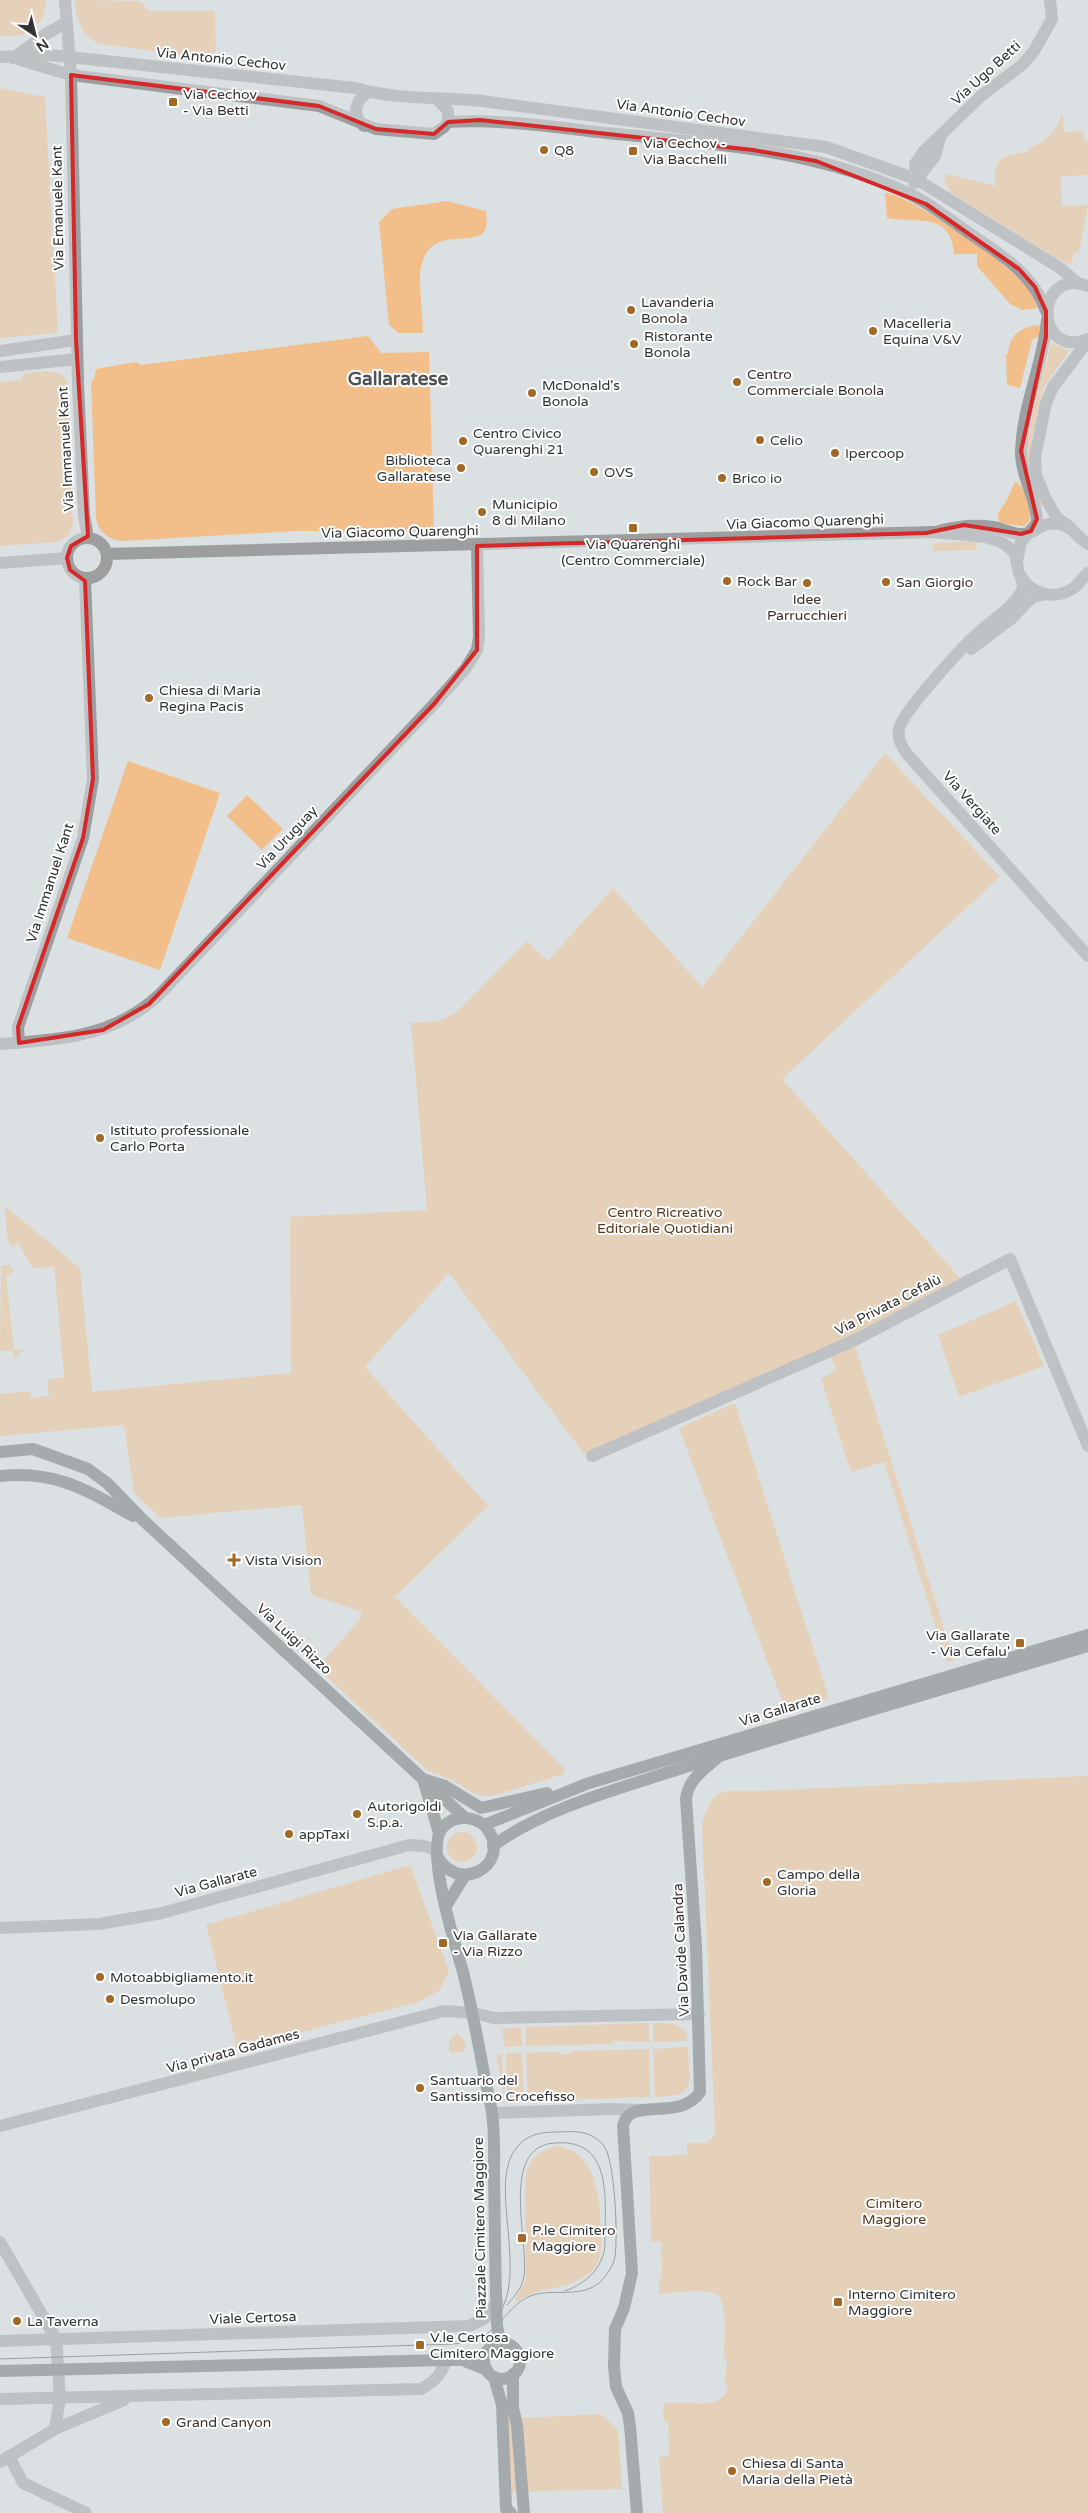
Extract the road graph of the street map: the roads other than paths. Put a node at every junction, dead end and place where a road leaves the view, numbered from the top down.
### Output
1 (65, 0) edge
2 (1050, 0) edge
3 (65, 23) junction
4 (0, 57) edge
5 (13, 58) junction
6 (69, 58) junction
7 (71, 76) junction
8 (370, 92) junction
9 (438, 100) junction
10 (448, 122) junction
11 (365, 126) junction
12 (916, 179) junction
13 (910, 194) junction
14 (1085, 283) edge
15 (1047, 316) junction
16 (76, 340) junction
17 (1088, 340) edge
18 (0, 351) edge
19 (77, 359) junction
20 (0, 367) edge
21 (1071, 528) junction
22 (1031, 531) junction
23 (934, 532) junction
24 (88, 538) junction
25 (1085, 542) edge
26 (477, 546) junction
27 (107, 554) junction
28 (1088, 555) edge
29 (67, 558) junction
30 (1017, 561) junction
31 (1088, 563) edge
32 (0, 564) edge
33 (1085, 576) edge
34 (1022, 577) junction
35 (85, 579) junction
36 (1046, 594) junction
37 (950, 664) junction
38 (1088, 956) edge
39 (19, 1043) junction
40 (0, 1044) edge
41 (1088, 1446) edge
42 (0, 1452) edge
43 (592, 1456) dead end
44 (0, 1476) edge
45 (144, 1522) junction
46 (1088, 1635) edge
47 (1088, 1646) edge
48 (719, 1756) junction
49 (423, 1779) junction
50 (589, 1783) junction
51 (465, 1818) junction
52 (484, 1825) junction
53 (439, 1833) junction
54 (494, 1846) junction
55 (437, 1853) junction
56 (465, 1875) junction
57 (446, 1906) junction
58 (0, 1928) edge
59 (474, 2013) junction
60 (699, 2014) junction
61 (642, 2110) junction
62 (492, 2113) junction
63 (0, 2126) edge
64 (0, 2242) edge
65 (497, 2302) junction
66 (56, 2339) junction
67 (0, 2342) edge
68 (495, 2346) junction
69 (446, 2360) junction
70 (462, 2360) junction
71 (0, 2370) edge
72 (59, 2370) junction
73 (491, 2373) junction
74 (514, 2374) junction
75 (60, 2398) junction
76 (131, 2398) junction
77 (0, 2399) edge
78 (55, 2428) junction
79 (5, 2459) edge
80 (508, 2512) edge
81 (86, 2513) edge
82 (524, 2513) edge
83 (637, 2513) edge

1 - 3 street
2 - 12 street, Via Ugo Betti
3 - 5 street
3 - 6 street
4 - 5 street, Via Antonio Cechov
5 - 6 street, Via Antonio Cechov
5 - 7 street, Via Antonio Cechov
6 - 7 street
6 - 8 street, Via Antonio Cechov
7 - 11 street, Via Antonio Cechov
7 - 16 street, Via Emanuele Kant
8 - 9 street, Via Antonio Cechov
8 - 11 street
9 - 10 street
9 - 12 street, Via Antonio Cechov
10 - 11 street, Via Antonio Cechov
10 - 13 street, Via Antonio Cechov
12 - 13 street
12 - 14 street, Via Antonio Cechov
13 - 15 street, Via Antonio Cechov
14 - 15 street
15 - 17 street
15 - 22 street
16 - 18 street
16 - 19 street, Via Emanuele Kant
17 - 21 street
19 - 20 street
19 - 24 street, Via Immanuel Kant
21 - 22 street, Via Giacomo Quarenghi
21 - 25 street
22 - 23 street, Via Giacomo Quarenghi
22 - 30 street
23 - 26 street, Via Giacomo Quarenghi
23 - 30 street, Via Giacomo Quarenghi
24 - 27 street
24 - 29 street
25 - 28 street
26 - 27 street, Via Giacomo Quarenghi
26 - 39 street, Via Uruguay
27 - 35 street
29 - 32 street
29 - 35 street
30 - 34 street, Via Giacomo Quarenghi
31 - 33 street
33 - 36 street
34 - 36 street
34 - 37 street, Via Vergiate
35 - 39 street, Via Immanuel Kant
36 - 37 street, Via Vergiate
37 - 38 street, Via Vergiate
39 - 40 street, Via Uruguay
41 - 43 street, Via Privata Cefalù
42 - 45 main road
44 - 45 main road
45 - 49 main road, Via Luigi Rizzo
46 - 50 main road, Via Gallarate
47 - 48 main road, Via Gallarate
48 - 54 main road, Via Gallarate
48 - 60 main road, Via Davide Calandra
49 - 50 main road
49 - 51 main road, Via Luigi Rizzo
49 - 53 main road
50 - 52 main road, Via Gallarate
51 - 52 main road
51 - 53 main road
52 - 54 main road
53 - 55 main road
54 - 56 main road, Via Gallarate
55 - 56 main road
55 - 57 main road
55 - 58 street, Via Gallarate
56 - 57 main road
57 - 59 main road
59 - 60 street
59 - 62 main road, Piazzale Cimitero Maggiore
59 - 63 street, Via privata Gadames
60 - 61 main road, Via Davide Calandra
61 - 62 street
61 - 83 main road
62 - 65 main road, Piazzale Cimitero Maggiore
64 - 66 street
65 - 66 street, Viale Certosa
65 - 68 main road, Piazzale Cimitero Maggiore
66 - 67 street, Viale Certosa
66 - 72 street
68 - 70 main road
68 - 73 main road
68 - 74 main road
69 - 70 main road
69 - 72 main road
69 - 76 street
70 - 73 main road
71 - 72 main road
72 - 75 street
73 - 74 main road
73 - 80 main road
74 - 82 main road
75 - 76 street
75 - 77 street
75 - 78 street
76 - 78 street
78 - 79 street
79 - 81 street

